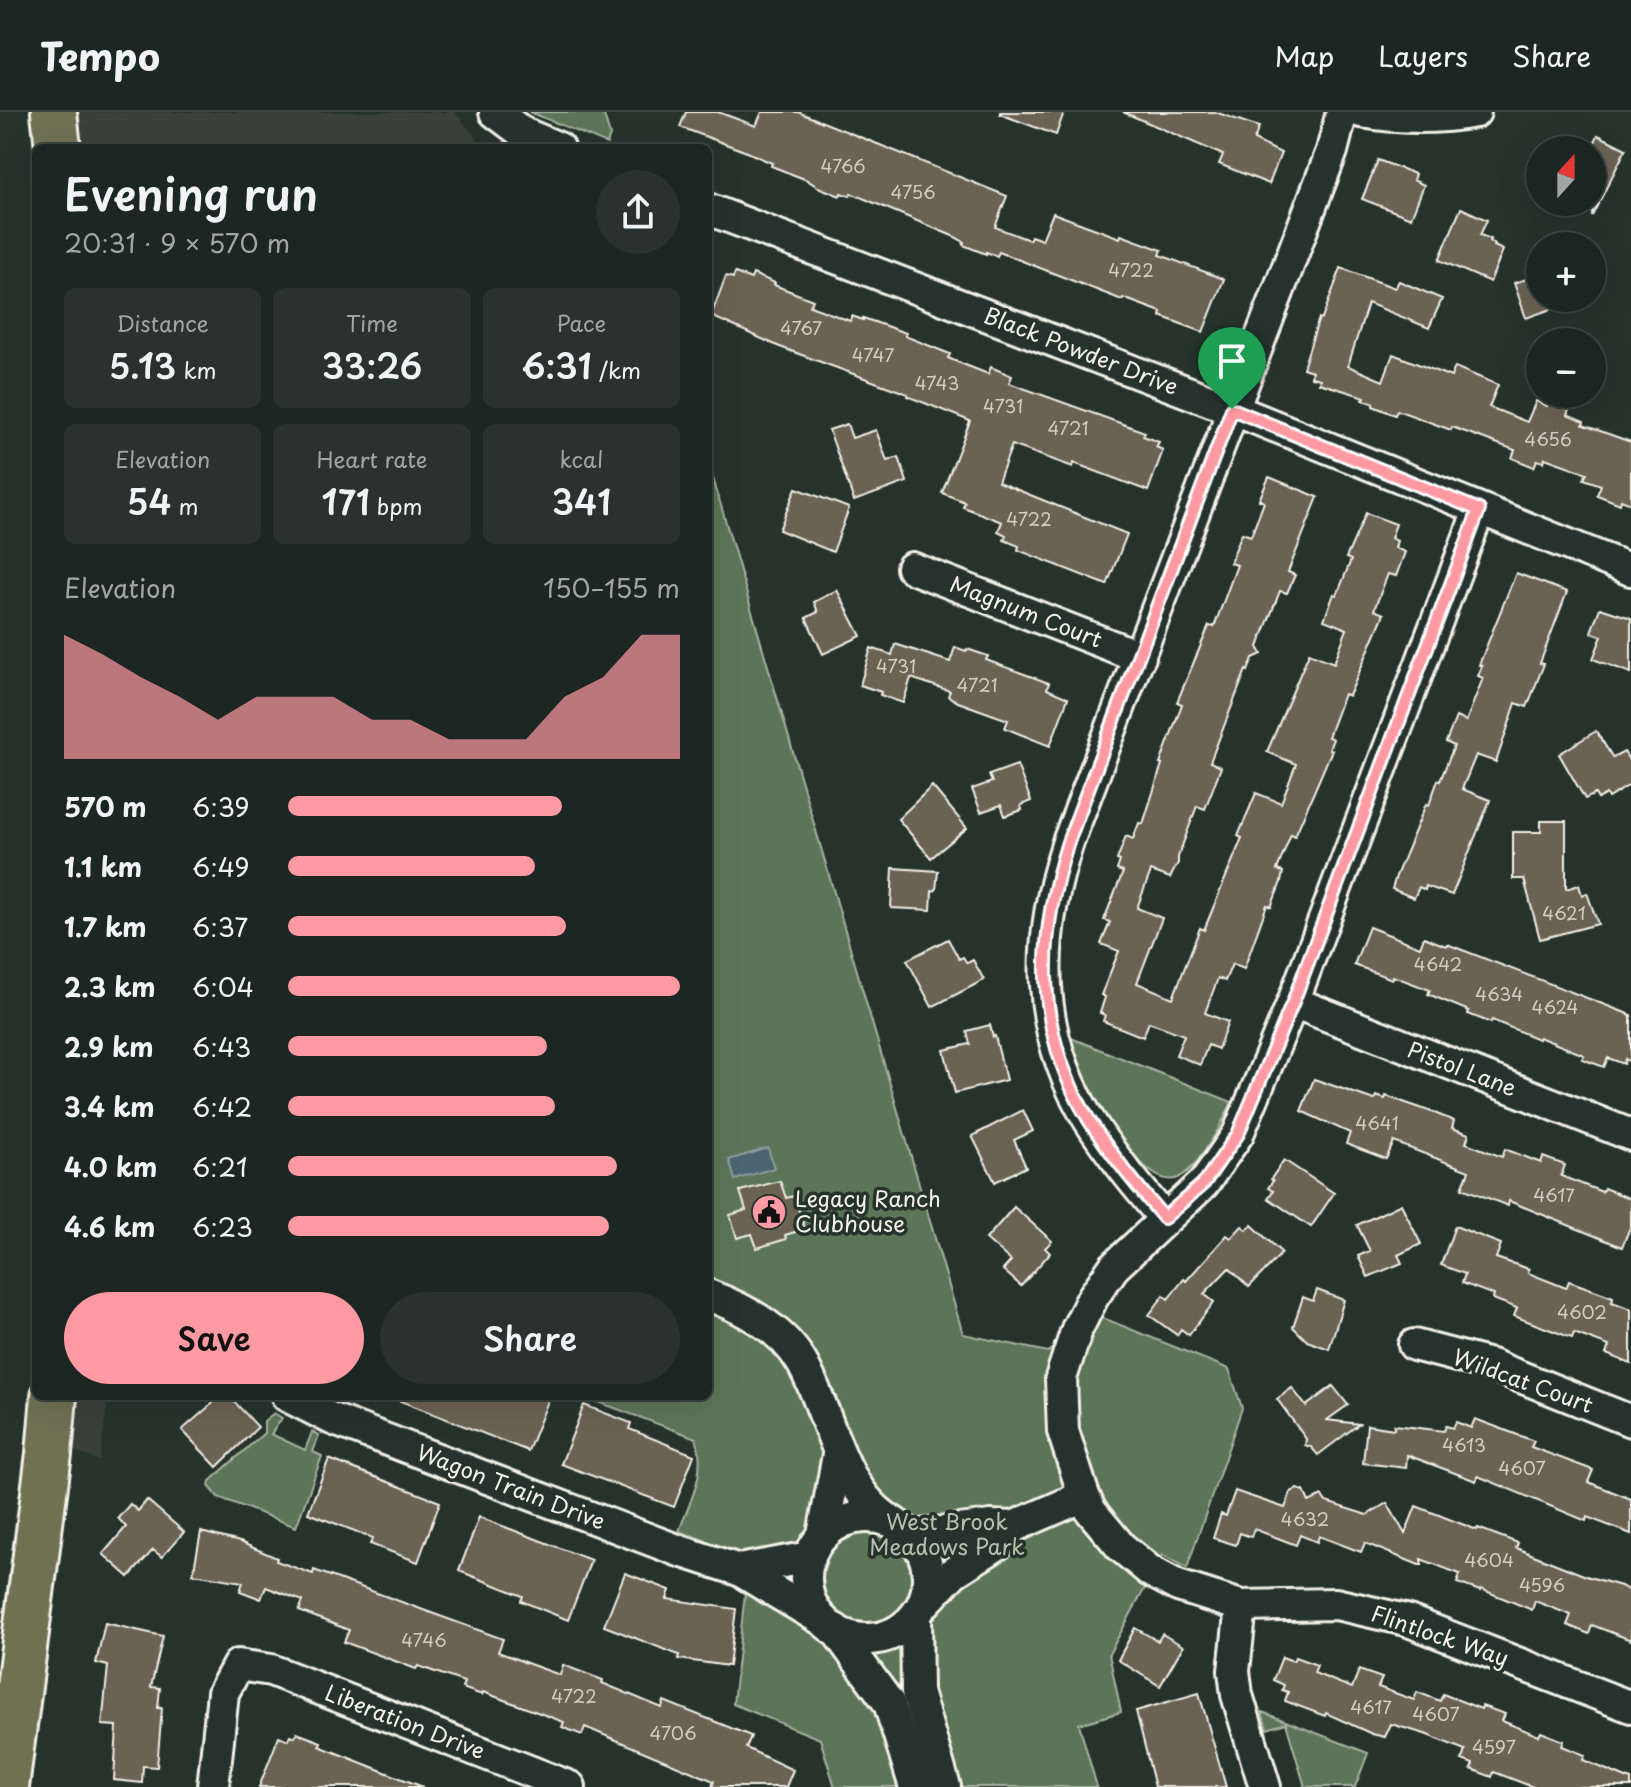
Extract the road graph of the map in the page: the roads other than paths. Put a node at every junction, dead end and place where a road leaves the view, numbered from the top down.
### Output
1 (54, 112) edge
2 (495, 112) edge
3 (1342, 112) edge
4 (1361, 112) edge
5 (1475, 112) edge
6 (58, 144) edge
7 (549, 144) edge
8 (712, 211) edge
9 (1232, 409) junction
10 (1479, 510) junction
11 (912, 568) dead end
12 (1631, 570) edge
13 (1140, 657) junction
14 (1293, 1002) junction
15 (1631, 1135) edge
16 (1164, 1218) junction
17 (712, 1297) edge
18 (1414, 1345) dead end
19 (54, 1400) edge
20 (295, 1400) edge
21 (1631, 1421) edge
22 (838, 1455) junction
23 (1084, 1496) junction
24 (1013, 1527) junction
25 (902, 1529) junction
26 (816, 1546) junction
27 (739, 1570) junction
28 (1241, 1606) junction
29 (919, 1611) junction
30 (830, 1625) junction
31 (1631, 1707) edge
32 (6, 1787) edge
33 (213, 1787) edge
34 (570, 1787) edge
35 (915, 1787) edge
36 (945, 1787) edge
37 (1265, 1787) edge

1 - 6 highway
2 - 7 street
3 - 9 street
4 - 5 street
8 - 9 street, Black Powder Drive
9 - 10 street, Black Powder Drive
9 - 13 street
10 - 12 street, Black Powder Drive
10 - 14 street, Flintlock Way
11 - 13 street, Magnum Court
13 - 16 street
14 - 15 street, Pistol Lane
14 - 16 street, Flintlock Way
16 - 23 street, Flintlock Way
17 - 22 street
18 - 21 street, Wildcat Court
19 - 32 highway
20 - 27 street, Wagon Train Drive
22 - 25 street
22 - 26 street
23 - 24 street
23 - 28 street, Flintlock Way
24 - 25 street
24 - 29 street
25 - 26 street
25 - 29 street
26 - 27 street, Wagon Train Drive
26 - 30 street
27 - 30 street, Wagon Train Drive
28 - 31 street, Flintlock Way
28 - 37 street
29 - 30 street
29 - 36 street
30 - 35 street
33 - 34 street, Liberation Drive

